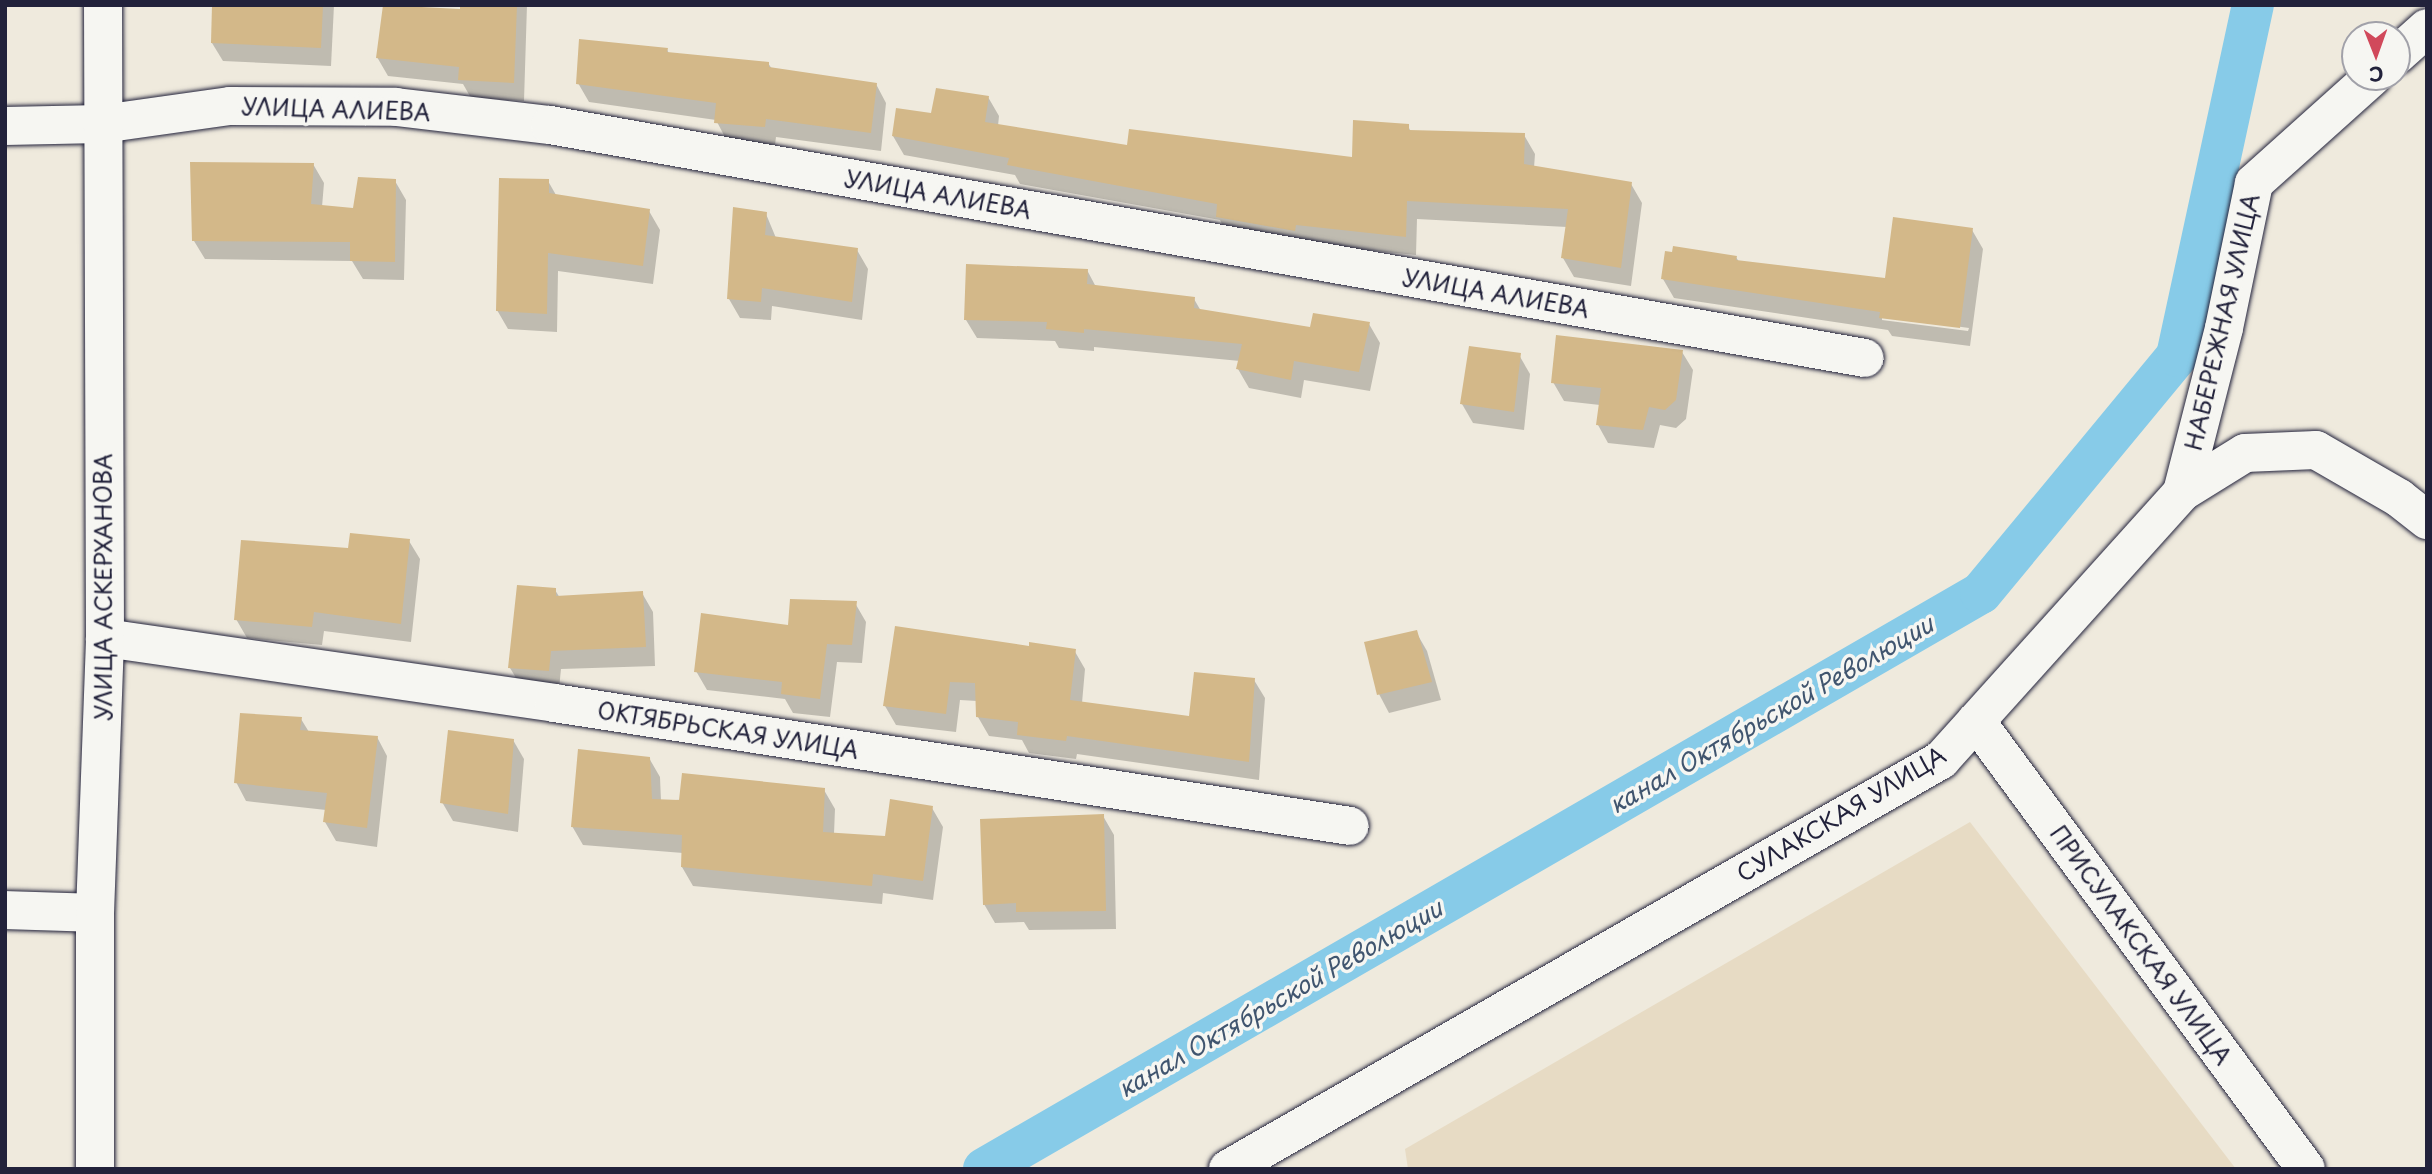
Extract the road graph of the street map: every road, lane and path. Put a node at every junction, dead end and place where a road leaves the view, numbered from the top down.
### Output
1 (103, 5) edge
2 (2427, 28) edge
3 (2411, 42) edge
4 (2356, 91) edge
5 (102, 124) junction
6 (5, 126) edge
7 (1865, 358) dead end
8 (2182, 492) junction
9 (2427, 520) edge
10 (105, 638) junction
11 (1976, 721) junction
12 (1350, 826) dead end
13 (5, 911) edge
14 (95, 913) junction
15 (95, 1169) edge
16 (1228, 1169) edge
17 (2306, 1169) edge

1 - 5 street, УЛИЦА АСКЕРХАНОВА
2 - 3 street
4 - 8 street, НАБЕРЕЖНАЯ УЛИЦА
5 - 6 street, УЛИЦА АЛИЕВА
5 - 7 street, УЛИЦА АЛИЕВА
5 - 10 street, УЛИЦА АСКЕРХАНОВА
8 - 9 street, СУЛАКСКАЯ УЛИЦА
8 - 11 street, СУЛАКСКАЯ УЛИЦА
10 - 12 street, ОКТЯБРЬСКАЯ УЛИЦА
10 - 14 street, УЛИЦА АСКЕРХАНОВА
11 - 16 street, СУЛАКСКАЯ УЛИЦА
11 - 17 street, ПРИСУЛАКСКАЯ УЛИЦА
13 - 14 street
14 - 15 street, УЛИЦА АСКЕРХАНОВА

